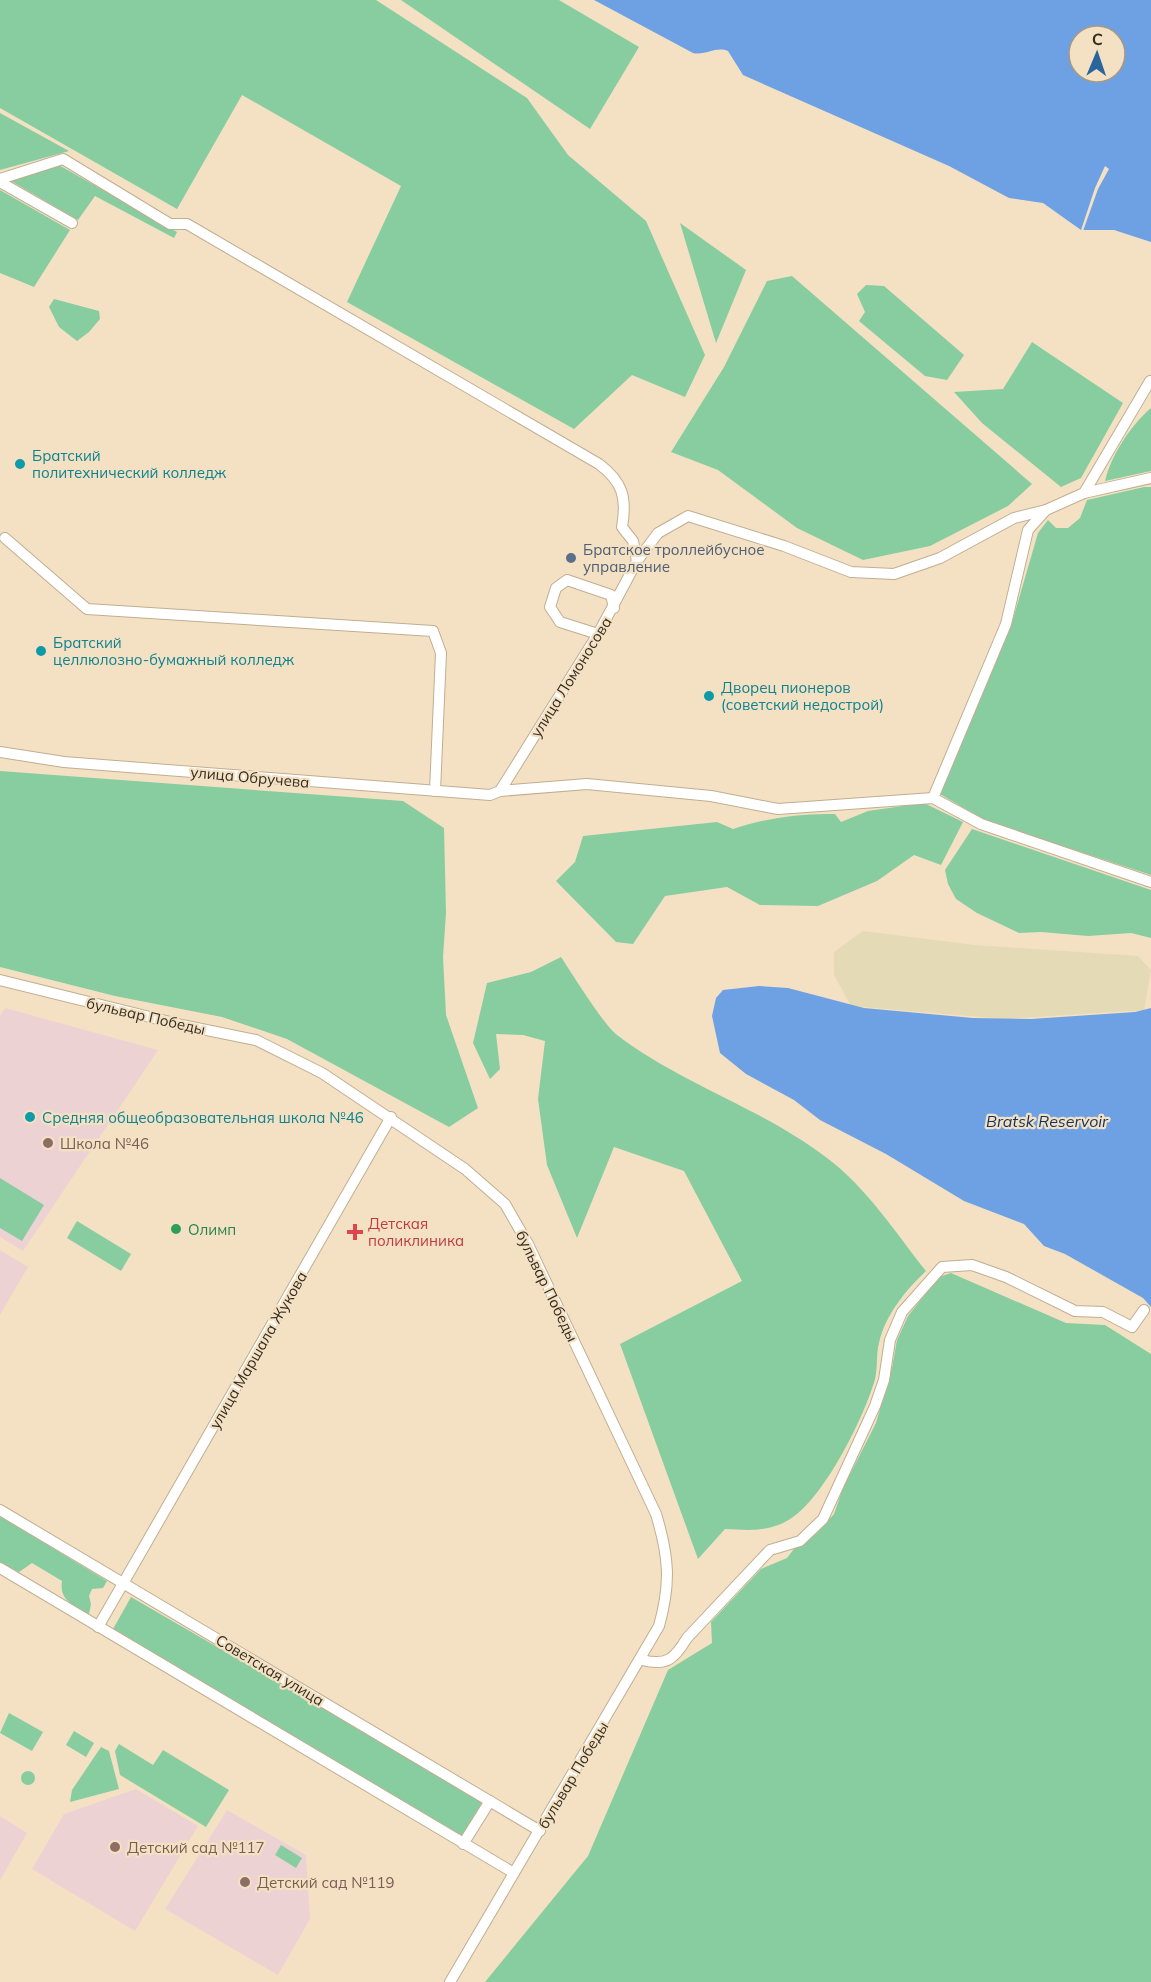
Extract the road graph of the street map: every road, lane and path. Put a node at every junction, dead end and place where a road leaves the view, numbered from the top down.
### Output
1 (0, 181) edge
2 (72, 223) dead end
3 (1150, 381) edge
4 (1151, 478) edge
5 (1084, 493) junction
6 (1046, 510) junction
7 (5, 538) dead end
8 (637, 561) junction
9 (614, 608) junction
10 (598, 634) junction
11 (0, 752) edge
12 (435, 791) junction
13 (500, 791) junction
14 (933, 798) junction
15 (1151, 882) edge
16 (0, 980) edge
17 (391, 1117) junction
18 (1144, 1310) dead end
19 (0, 1510) edge
20 (0, 1568) edge
21 (122, 1582) junction
22 (98, 1627) junction
23 (642, 1660) junction
24 (490, 1801) junction
25 (540, 1831) junction
26 (463, 1844) junction
27 (514, 1873) junction
28 (450, 1982) edge

1 - 2 street
1 - 8 street
3 - 5 street
4 - 5 street, улица Ломоносова
5 - 6 street, улица Ломоносова
6 - 8 street, улица Ломоносова
6 - 14 street
7 - 12 street
8 - 9 street, улица Ломоносова
9 - 10 street, улица Ломоносова
9 - 10 street
10 - 13 street, улица Ломоносова
11 - 12 street, улица Обручева
12 - 13 street, улица Обручева
13 - 14 street, улица Обручева
14 - 15 street
16 - 17 street, бульвар Победы
17 - 21 street, улица Маршала Жукова
17 - 23 street, бульвар Победы
18 - 23 street
19 - 21 street, Советская улица
20 - 22 street
21 - 22 street, улица Маршала Жукова
21 - 24 street, Советская улица
22 - 26 street
23 - 25 street, бульвар Победы
24 - 25 street, Советская улица
24 - 26 street
25 - 27 street, бульвар Победы
26 - 27 street
27 - 28 street, бульвар Победы

